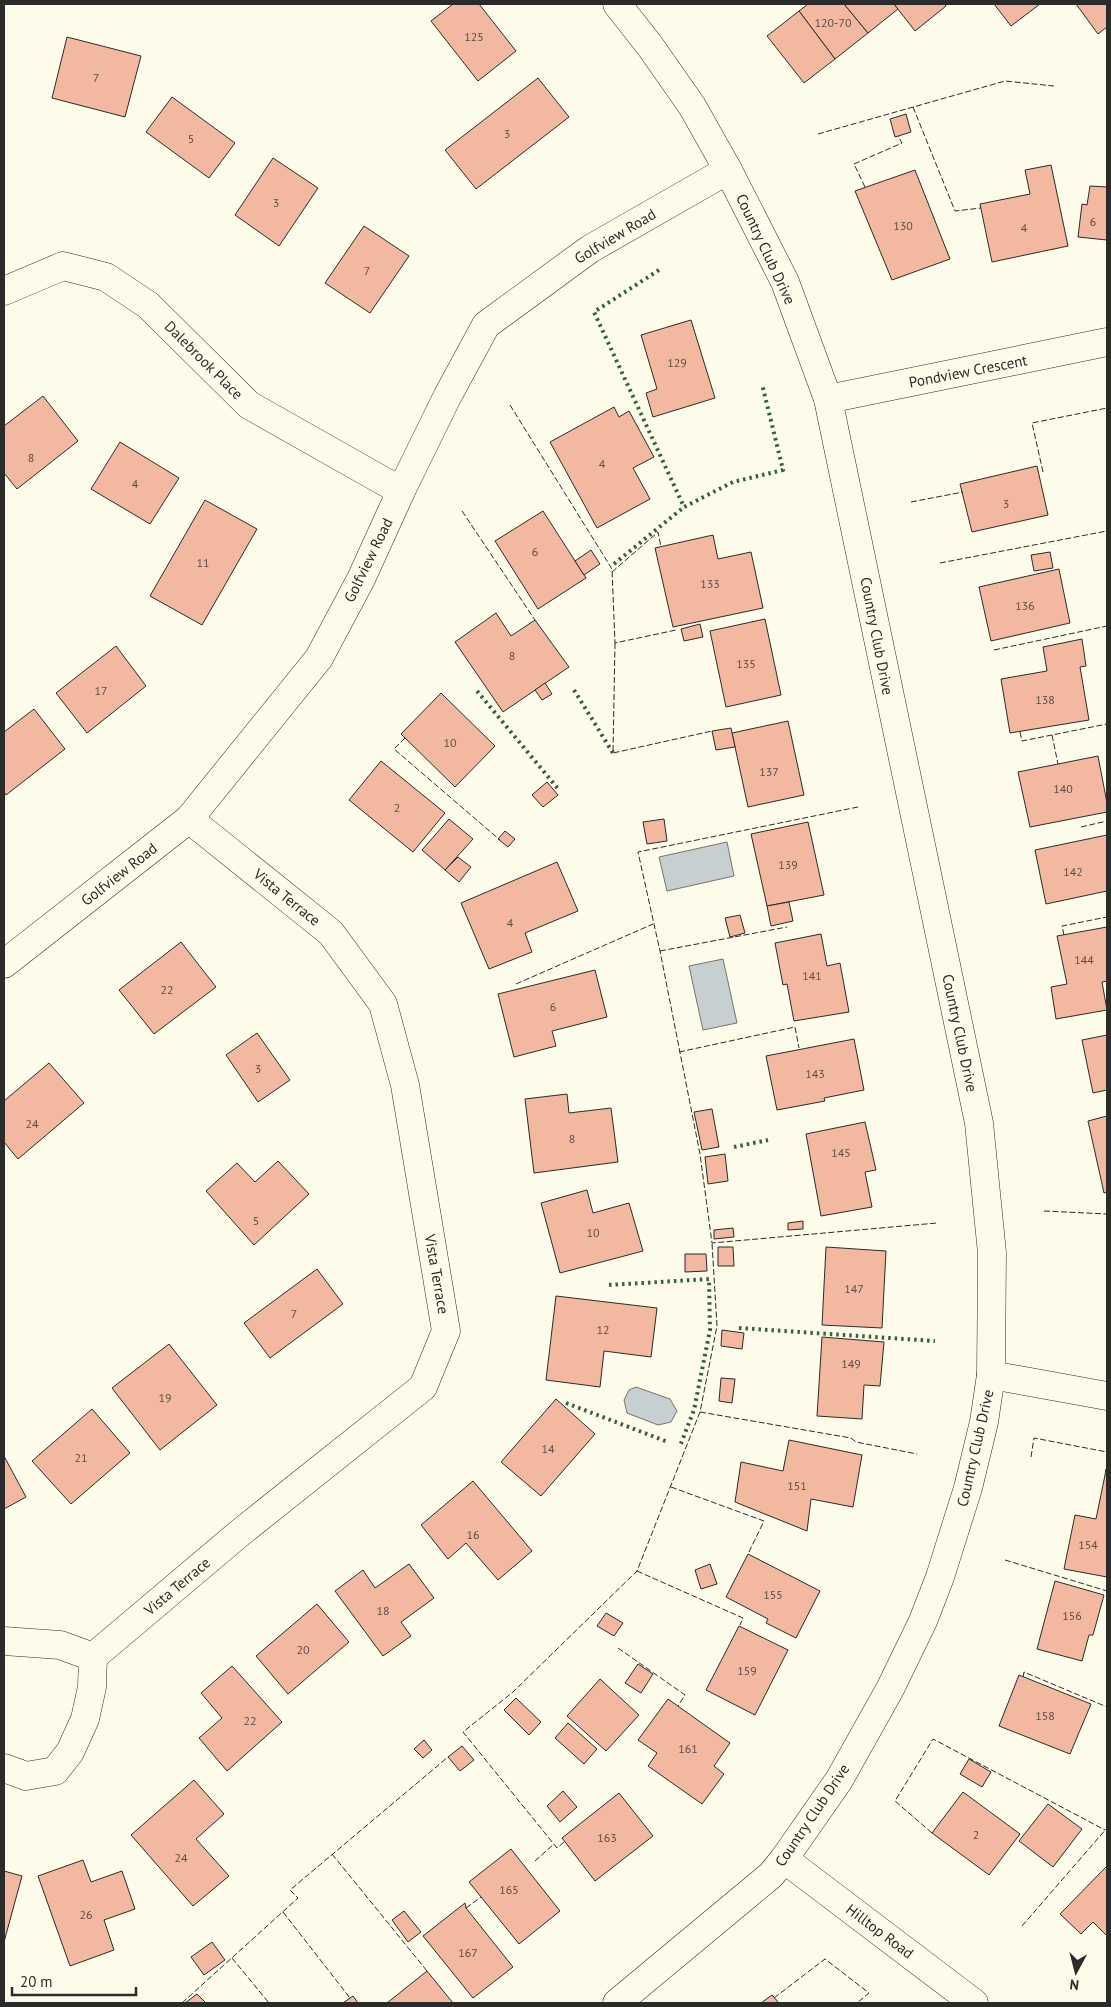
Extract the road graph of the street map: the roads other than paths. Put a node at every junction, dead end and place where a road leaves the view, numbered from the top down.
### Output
1 (617, 4) edge
2 (728, 170) junction
3 (4, 291) edge
4 (1107, 342) edge
5 (828, 399) junction
6 (401, 491) junction
7 (189, 819) junction
8 (4, 964) edge
9 (991, 1375) junction
10 (1107, 1396) edge
11 (4, 1641) edge
12 (93, 1657) junction
13 (4, 1768) edge
14 (784, 1859) junction
15 (617, 2003) edge
16 (974, 2003) edge

1 - 2 street, Country Club Drive
2 - 5 street, Country Club Drive
2 - 6 street, Golfview Road
3 - 6 street, Dalebrook Place
4 - 5 street, Pondview Crescent
5 - 9 street, Country Club Drive
6 - 7 street, Golfview Road
7 - 8 street, Golfview Road
7 - 12 street, Vista Terrace
9 - 10 street
9 - 14 street, Country Club Drive
11 - 12 street
12 - 13 street
14 - 15 street, Country Club Drive
14 - 16 street, Hilltop Road

